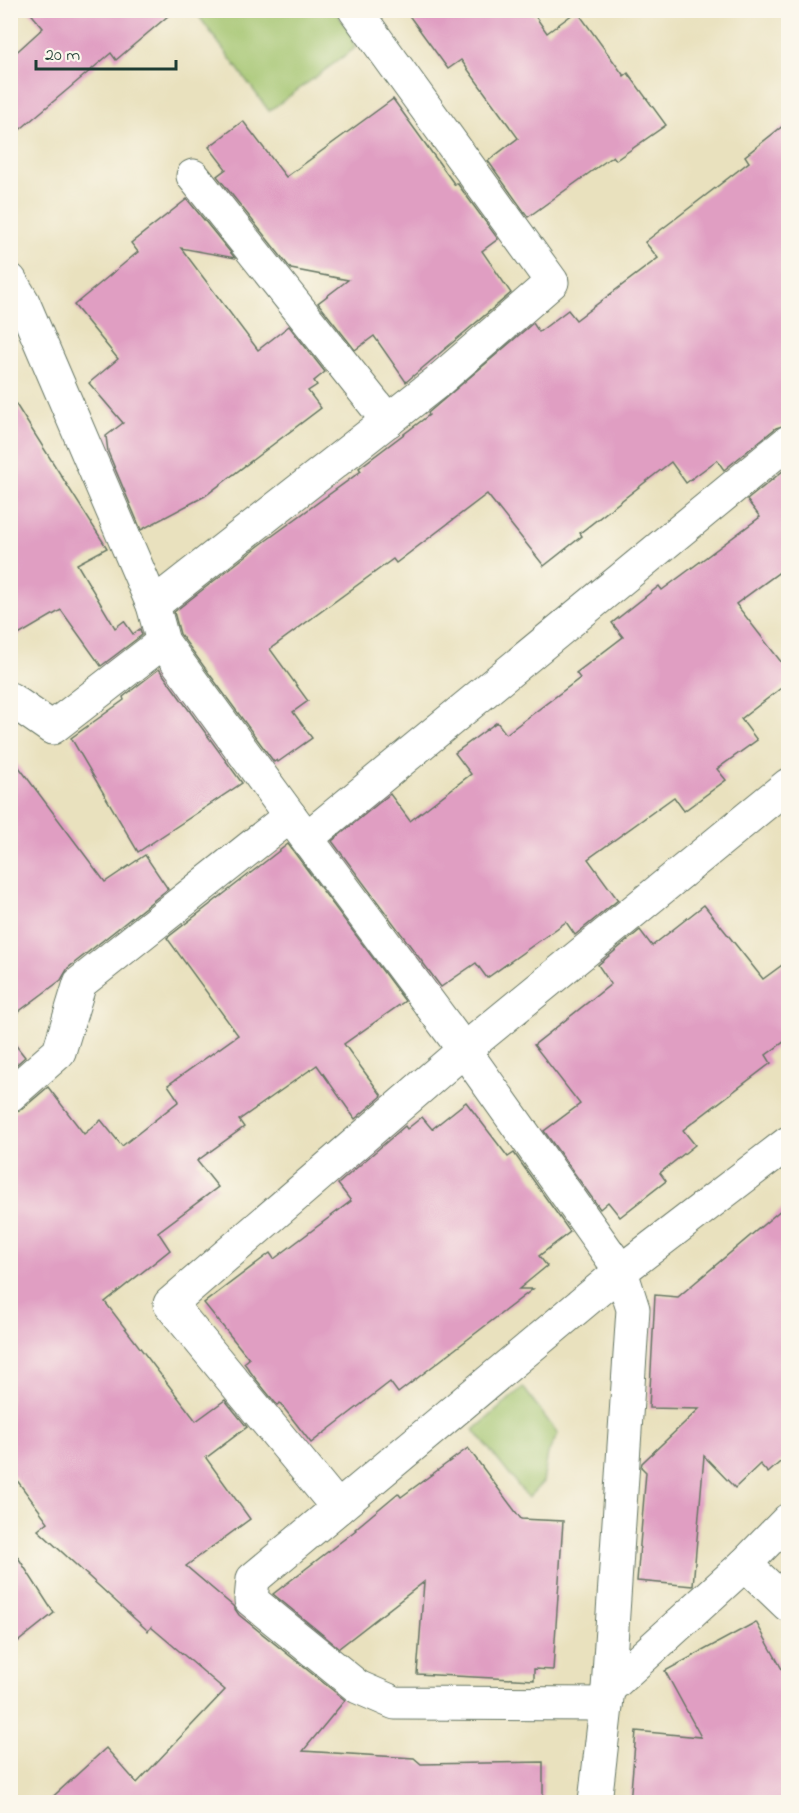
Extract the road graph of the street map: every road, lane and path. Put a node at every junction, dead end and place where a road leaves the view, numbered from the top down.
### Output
1 (355, 10) edge
2 (193, 176) dead end
3 (10, 280) edge
4 (388, 421) junction
5 (789, 442) edge
6 (153, 605) junction
7 (163, 642) junction
8 (10, 699) edge
9 (789, 785) edge
10 (298, 827) junction
11 (464, 1050) junction
12 (10, 1095) edge
13 (789, 1143) edge
14 (621, 1271) junction
15 (338, 1508) junction
16 (789, 1520) edge
17 (744, 1564) junction
18 (789, 1605) edge
19 (607, 1696) junction
20 (595, 1803) edge

1 - 4 street
2 - 4 street
3 - 6 street
4 - 6 street
5 - 10 street
6 - 7 street
7 - 8 street
7 - 10 street
9 - 11 street
10 - 11 street
10 - 12 street
11 - 14 street
11 - 15 street
13 - 14 street
14 - 15 street
14 - 19 street
15 - 19 street
16 - 17 street
17 - 18 street
17 - 19 street
19 - 20 street

